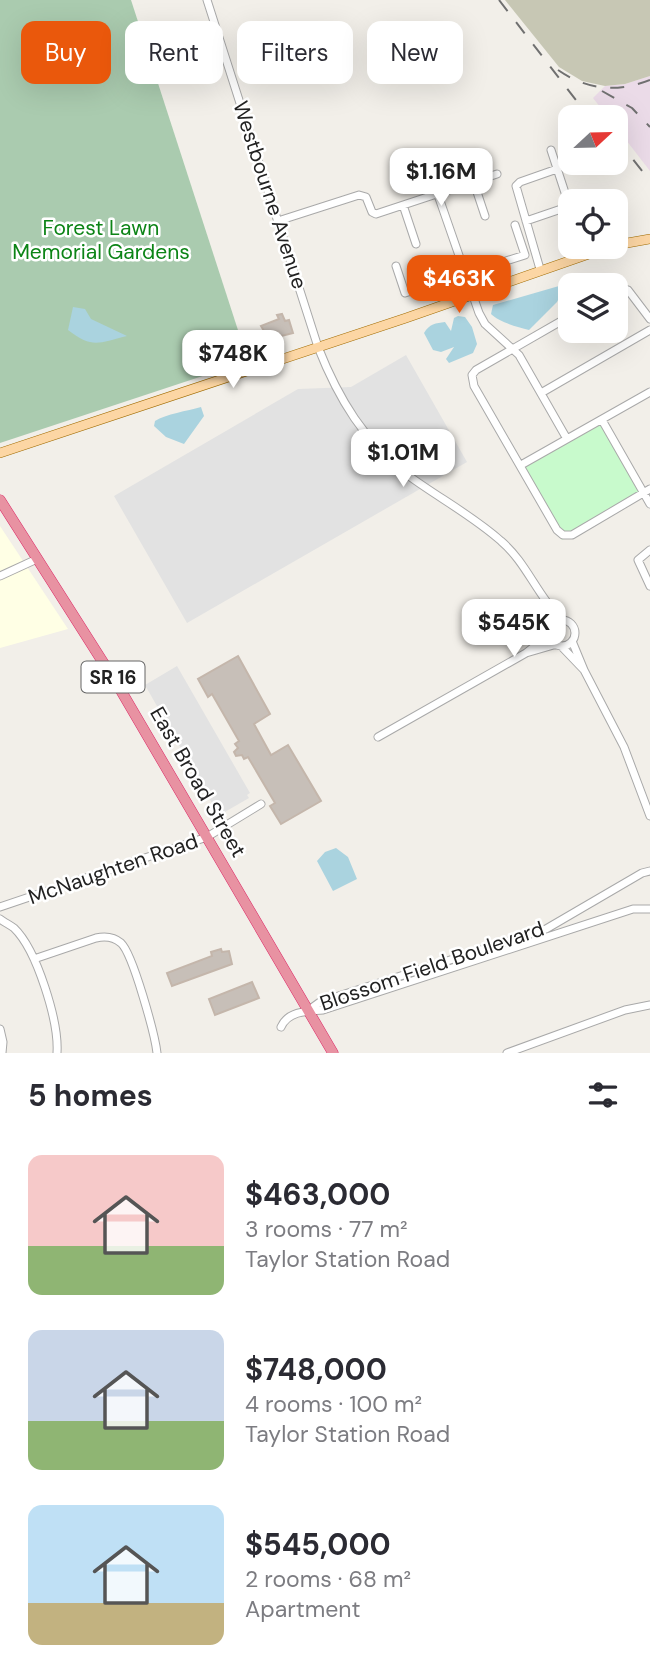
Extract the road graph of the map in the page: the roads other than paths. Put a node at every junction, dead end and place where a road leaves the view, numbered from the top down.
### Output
1 (207, 0) edge
2 (551, 150) dead end
3 (557, 169) junction
4 (497, 174) dead end
5 (474, 183) junction
6 (564, 189) edge
7 (438, 195) junction
8 (403, 205) junction
9 (558, 211) edge
10 (485, 216) dead end
11 (278, 221) junction
12 (526, 221) junction
13 (515, 225) dead end
14 (650, 239) edge
15 (628, 243) edge
16 (416, 244) dead end
17 (571, 259) edge
18 (396, 266) dead end
19 (540, 269) junction
20 (464, 275) junction
21 (628, 290) edge
22 (471, 295) junction
23 (650, 319) edge
24 (558, 323) edge
25 (650, 330) edge
26 (318, 347) junction
27 (514, 348) junction
28 (541, 393) junction
29 (649, 395) edge
30 (602, 419) junction
31 (567, 439) junction
32 (0, 453) edge
33 (521, 465) junction
34 (647, 491) edge
35 (0, 500) edge
36 (650, 504) edge
37 (650, 550) edge
38 (37, 559) junction
39 (0, 576) edge
40 (650, 586) edge
41 (541, 595) junction
42 (563, 620) junction
43 (551, 630) junction
44 (572, 641) junction
45 (559, 645) junction
46 (526, 653) junction
47 (584, 670) junction
48 (378, 737) dead end
49 (261, 804) dead end
50 (650, 816) edge
51 (207, 837) junction
52 (650, 871) edge
53 (0, 907) edge
54 (650, 909) edge
55 (0, 919) edge
56 (34, 959) junction
57 (650, 1004) edge
58 (308, 1010) junction
59 (281, 1027) dead end
60 (0, 1029) edge
61 (2, 1053) edge
62 (57, 1053) edge
63 (157, 1053) edge
64 (333, 1053) edge
65 (507, 1053) edge

1 - 11 street, Westbourne Avenue
2 - 3 street
3 - 6 street
3 - 12 street
4 - 5 street
5 - 7 street
5 - 10 street
7 - 8 street
7 - 20 street
8 - 11 street
8 - 16 street
9 - 12 street
11 - 26 street, Westbourne Avenue
12 - 19 street
13 - 20 street
14 - 15 main road
17 - 19 main road
18 - 20 street
19 - 22 main road
20 - 22 street
21 - 23 street
22 - 26 main road
22 - 27 street
24 - 27 street
25 - 28 street
26 - 32 main road
26 - 41 street, Westbourne Avenue
27 - 28 street
27 - 33 street
28 - 31 street
29 - 30 street
30 - 31 street
30 - 34 street
31 - 33 street
33 - 34 street
34 - 36 street
35 - 38 highway, East Broad Street / SR 16
37 - 40 street
38 - 39 street
38 - 51 highway, East Broad Street / SR 16
41 - 42 street, Westbourne Avenue
41 - 43 street, Westbourne Avenue
42 - 43 street
42 - 44 street
43 - 45 street
43 - 46 street
44 - 45 street
44 - 47 street
45 - 46 street
45 - 47 street
46 - 48 street
47 - 50 street
49 - 51 street, McNaughten Road
51 - 53 street, McNaughten Road
51 - 58 highway, East Broad Street / SR 16
52 - 58 street, Blossom Field Boulevard
54 - 58 street, Blossom Field Boulevard
55 - 56 street
56 - 62 street
56 - 63 street
57 - 65 street
58 - 59 street
58 - 64 highway, East Broad Street / SR 16
60 - 61 street

